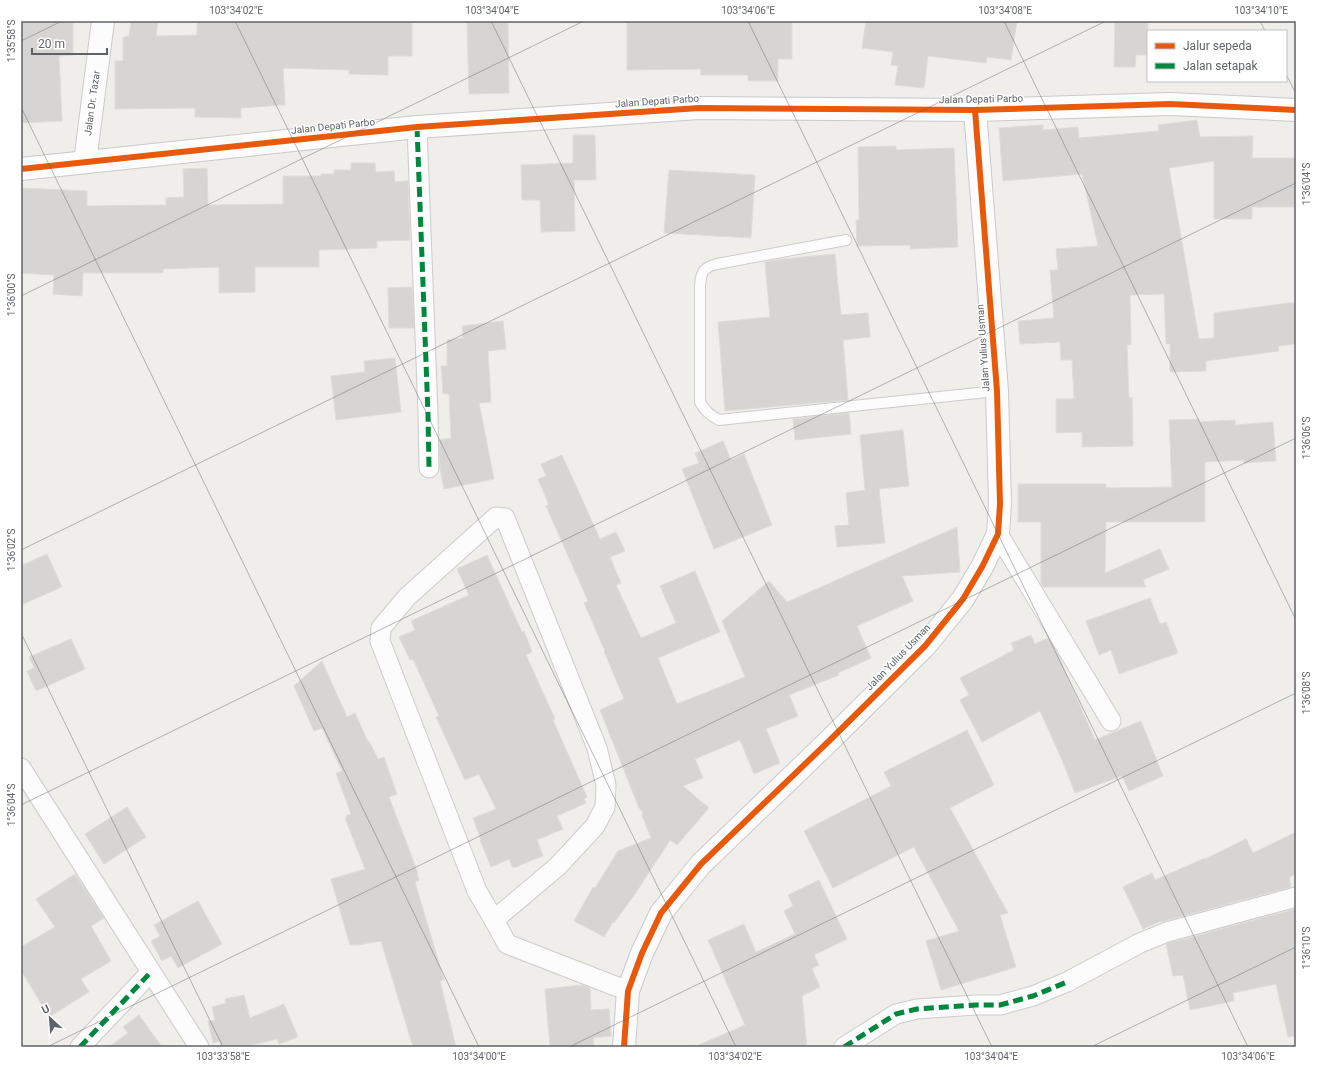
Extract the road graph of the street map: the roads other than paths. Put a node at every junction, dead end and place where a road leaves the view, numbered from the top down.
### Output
1 (103, 21) edge
2 (975, 110) junction
3 (1296, 110) edge
4 (417, 127) junction
5 (85, 162) junction
6 (21, 169) edge
7 (846, 240) dead end
8 (997, 391) junction
9 (429, 468) dead end
10 (998, 534) junction
11 (1111, 722) dead end
12 (21, 768) edge
13 (1296, 897) edge
14 (494, 920) junction
15 (151, 972) junction
16 (628, 991) junction
17 (80, 1047) edge
18 (199, 1047) edge
19 (624, 1047) edge
20 (844, 1047) edge

1 - 5 street, Jalan Dr. Tazar
2 - 3 street, Jalan Depati Parbo
2 - 4 street, Jalan Depati Parbo
2 - 8 street, Jalan Yulius Usman
4 - 5 street, Jalan Depati Parbo
4 - 9 street
5 - 6 street, Jalan Depati Parbo
7 - 8 lane
8 - 10 street, Jalan Yulius Usman
10 - 11 street
10 - 16 street, Jalan Yulius Usman
12 - 15 street
13 - 20 street
14 - 14 street
14 - 16 street
15 - 17 street
15 - 18 street
16 - 19 street, Jalan Yulius Usman

